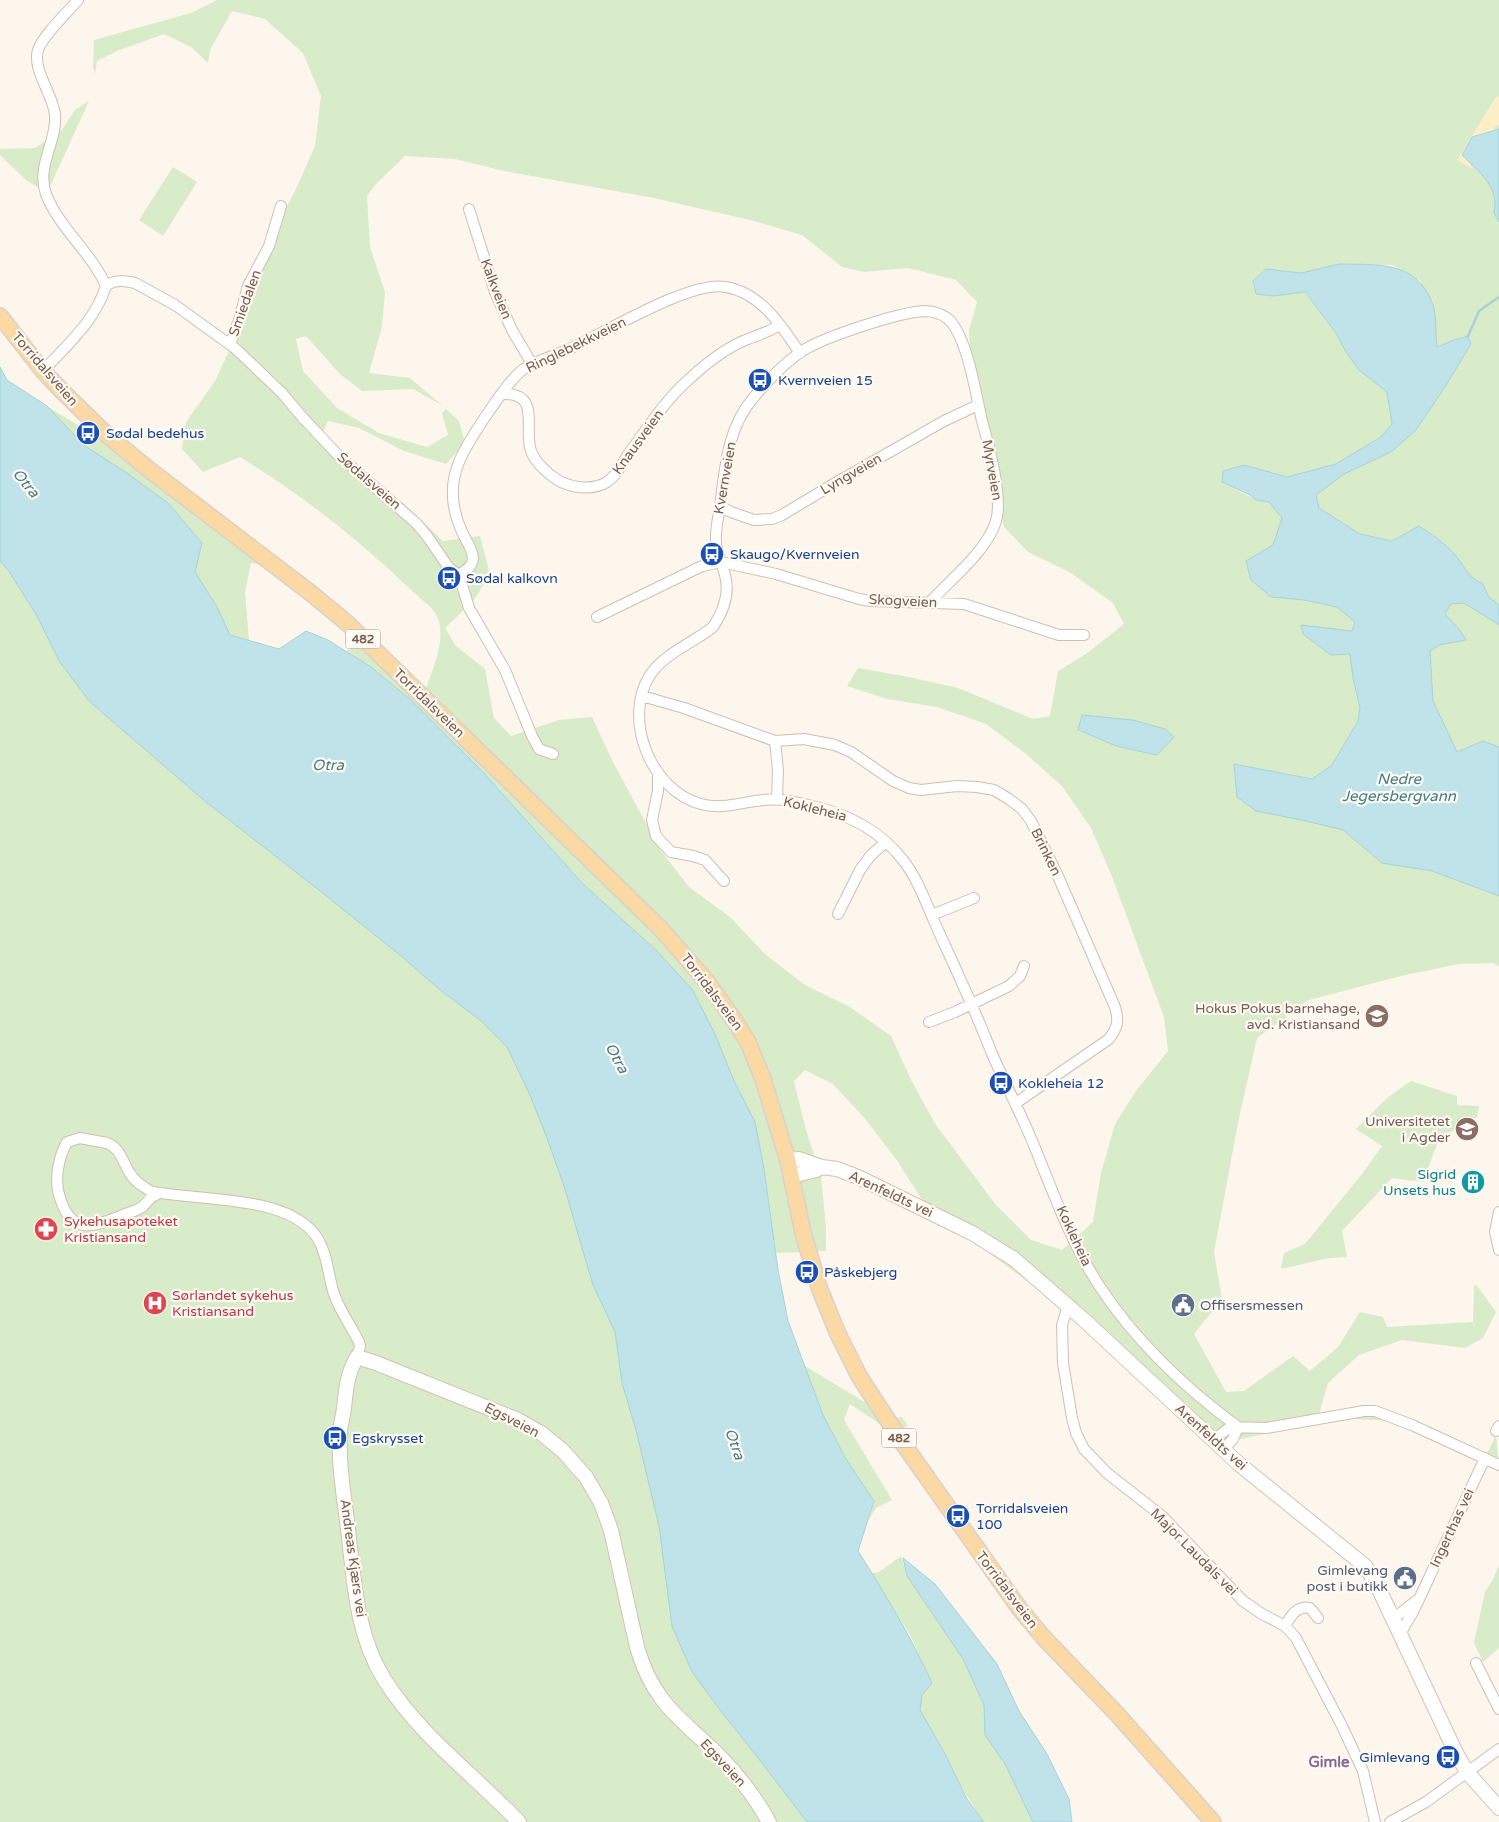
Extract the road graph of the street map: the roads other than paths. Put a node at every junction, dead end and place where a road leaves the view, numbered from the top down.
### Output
1 (78, 0) edge
2 (281, 206) dead end
3 (469, 209) dead end
4 (106, 286) junction
5 (0, 316) edge
6 (779, 325) junction
7 (230, 344) junction
8 (800, 352) junction
9 (532, 364) junction
10 (43, 371) junction
11 (502, 394) junction
12 (978, 405) junction
13 (720, 506) junction
14 (721, 562) junction
15 (458, 575) junction
16 (930, 602) junction
17 (597, 617) dead end
18 (1084, 635) dead end
19 (642, 696) junction
20 (774, 742) junction
21 (553, 754) dead end
22 (658, 773) junction
23 (777, 799) junction
24 (886, 842) junction
25 (724, 881) dead end
26 (974, 898) dead end
27 (838, 914) dead end
28 (932, 916) junction
29 (1024, 966) dead end
30 (972, 1003) junction
31 (929, 1022) dead end
32 (1016, 1103) junction
33 (788, 1161) junction
34 (822, 1167) junction
35 (792, 1176) junction
36 (160, 1193) junction
37 (1499, 1212) edge
38 (1499, 1250) edge
39 (1068, 1306) junction
40 (357, 1357) junction
41 (1238, 1427) junction
42 (1218, 1446) junction
43 (1486, 1458) junction
44 (1499, 1465) edge
45 (1418, 1598) junction
46 (1318, 1618) dead end
47 (1393, 1619) junction
48 (1285, 1626) junction
49 (1400, 1634) junction
50 (1476, 1663) dead end
51 (1499, 1709) edge
52 (1499, 1748) edge
53 (1467, 1772) junction
54 (1499, 1808) edge
55 (519, 1822) edge
56 (769, 1822) edge
57 (1213, 1822) edge
58 (1376, 1822) edge
59 (1390, 1822) edge

1 - 4 street
2 - 7 street, Smiedalen
3 - 9 street, Kalkveien
4 - 7 street, Sødalsveien
4 - 10 street
5 - 10 main road, Torridalsveien / 482
6 - 8 street, Ringlebekkveien
6 - 9 street, Ringlebekkveien
6 - 11 street, Knausveien
7 - 15 street, Sødalsveien
8 - 12 street, Kvernveien
8 - 13 street, Kvernveien
9 - 11 street, Ringlebekkveien
10 - 33 main road, Torridalsveien / 482
11 - 15 street, Ringlebekkveien
12 - 13 street, Lyngveien
12 - 16 street, Myrveien
13 - 14 street, Kvernveien
14 - 16 street, Skogveien
14 - 17 street
14 - 19 street, Kokleheia
15 - 21 street, Sødalsveien
16 - 18 street, Skogveien
19 - 20 street, Brinken
19 - 22 street, Kokleheia
20 - 23 street
20 - 32 street, Brinken
22 - 23 street, Kokleheia
22 - 25 street, Kokleheia
23 - 24 street, Kokleheia
24 - 27 street
24 - 28 street, Kokleheia
26 - 28 street
28 - 30 street, Kokleheia
29 - 30 street
30 - 31 street
30 - 32 street, Kokleheia
32 - 41 street, Kokleheia
33 - 34 street, Arenfeldts vei
33 - 35 main road, Torridalsveien / 482
34 - 35 street
34 - 39 street, Arenfeldts vei
35 - 57 main road, Torridalsveien / 482
36 - 36 street
36 - 40 street
37 - 38 street
39 - 42 street, Arenfeldts vei
39 - 48 street, Major Laudals vei
40 - 55 street, Andreas Kjærs vei
40 - 56 street, Egsveien
41 - 42 street
41 - 43 street
42 - 47 street, Arenfeldts vei
43 - 44 street
43 - 45 street, Ingerthas vei
45 - 47 street, Ingerthas vei
45 - 49 street, Ingerthas vei
46 - 48 street
47 - 49 street, Arenfeldts vei
48 - 58 street, Major Laudals vei
49 - 53 street, Arenfeldts vei
50 - 51 street
52 - 53 street
53 - 54 street, Arenfeldts vei
53 - 59 street

